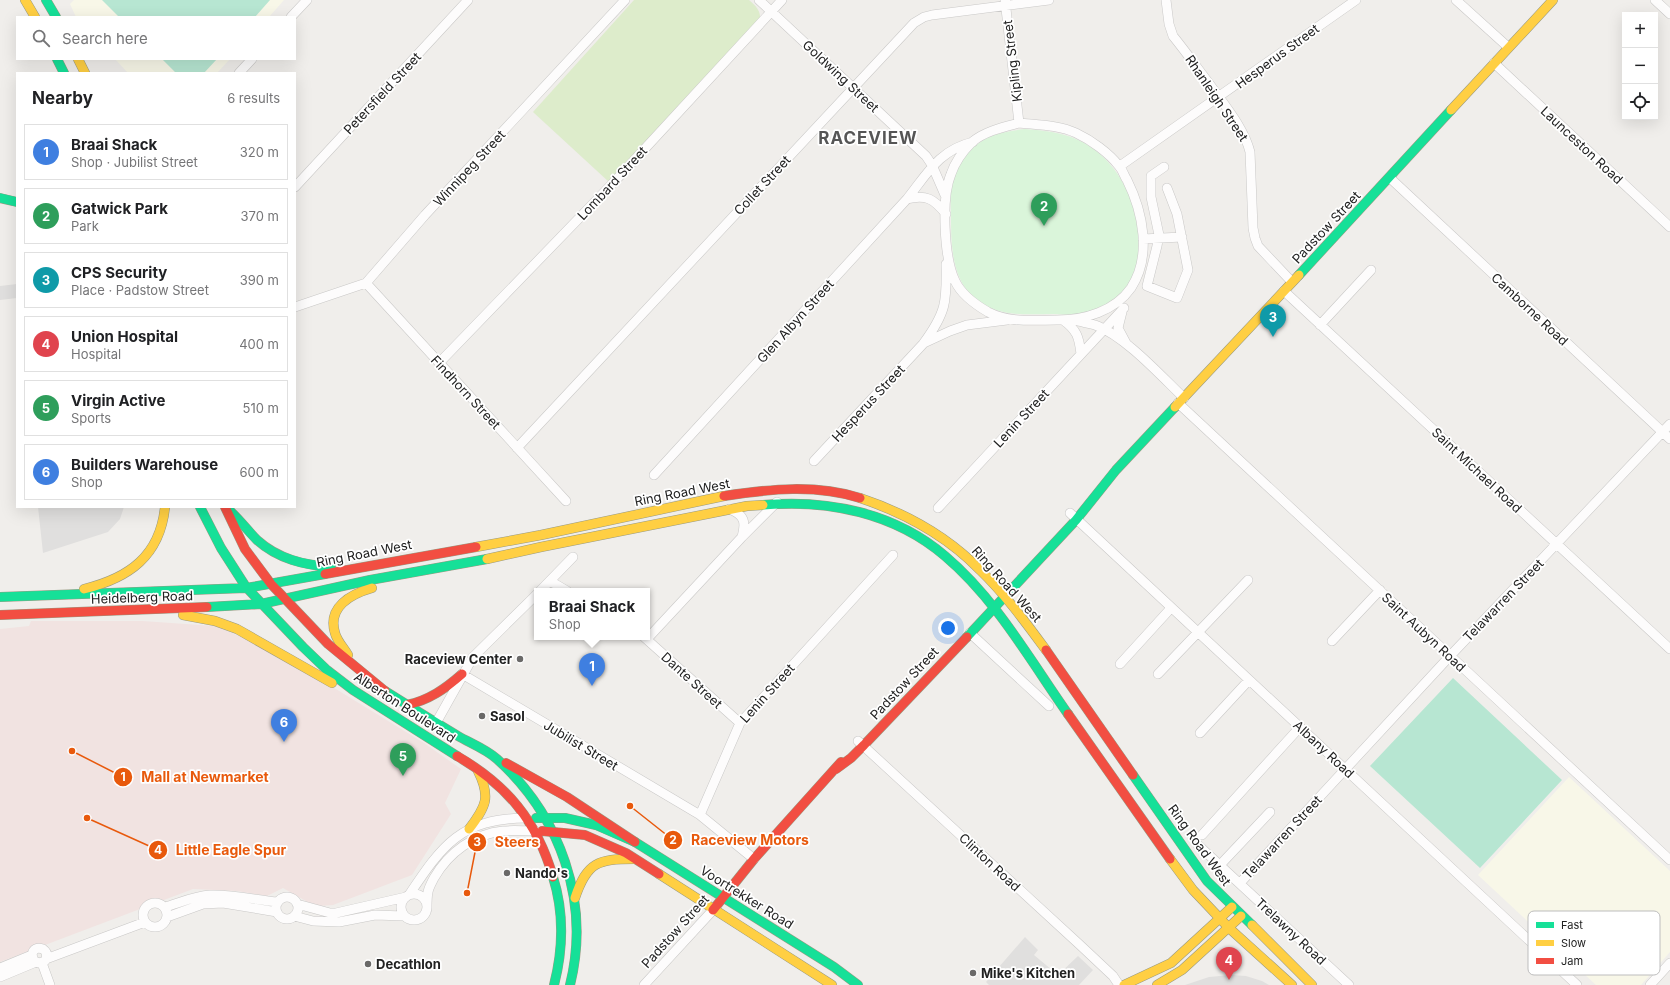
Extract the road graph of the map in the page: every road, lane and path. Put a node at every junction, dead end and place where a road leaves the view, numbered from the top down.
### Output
1 (25, 0) edge
2 (46, 0) edge
3 (307, 0) edge
4 (468, 0) edge
5 (625, 0) edge
6 (759, 0) edge
7 (782, 0) edge
8 (1049, 0) edge
9 (1166, 0) edge
10 (1356, 0) edge
11 (1456, 0) edge
12 (1553, 0) edge
13 (1654, 0) edge
14 (1005, 2) edge
15 (771, 12) junction
16 (1670, 14) edge
17 (34, 16) edge
18 (55, 16) edge
19 (292, 16) edge
20 (1508, 47) junction
21 (58, 60) edge
22 (78, 60) edge
23 (251, 60) edge
24 (1494, 63) junction
25 (64, 72) edge
26 (84, 72) edge
27 (240, 72) edge
28 (853, 87) junction
29 (1219, 98) junction
30 (1019, 123) junction
31 (973, 142) junction
32 (932, 165) junction
33 (1120, 166) junction
34 (1164, 167) dead end
35 (1390, 178) junction
36 (296, 186) edge
37 (1167, 188) dead end
38 (945, 195) junction
39 (0, 198) edge
40 (907, 199) junction
41 (16, 202) edge
42 (946, 214) junction
43 (1670, 227) edge
44 (1182, 237) junction
45 (1158, 238) junction
46 (1142, 239) junction
47 (946, 250) junction
48 (1371, 270) dead end
49 (1138, 272) junction
50 (1292, 282) junction
51 (366, 284) junction
52 (1284, 291) junction
53 (296, 308) edge
54 (1124, 308) junction
55 (1011, 320) junction
56 (1066, 320) junction
57 (1320, 325) junction
58 (1105, 330) junction
59 (923, 344) junction
60 (1128, 346) junction
61 (1081, 354) junction
62 (439, 363) junction
63 (1181, 401) junction
64 (1670, 424) edge
65 (1663, 432) junction
66 (1670, 439) edge
67 (517, 448) junction
68 (814, 461) dead end
69 (654, 476) dead end
70 (778, 490) junction
71 (566, 502) dead end
72 (777, 502) junction
73 (165, 508) edge
74 (201, 508) edge
75 (225, 508) edge
76 (226, 508) edge
77 (938, 508) dead end
78 (728, 509) junction
79 (1073, 516) junction
80 (742, 537) junction
81 (1556, 544) junction
82 (893, 555) dead end
83 (573, 557) dead end
84 (369, 565) junction
85 (425, 570) junction
86 (1248, 580) dead end
87 (550, 581) junction
88 (271, 584) junction
89 (246, 588) junction
90 (543, 588) edge
91 (562, 588) edge
92 (1380, 590) junction
93 (1001, 594) junction
94 (61, 595) junction
95 (0, 597) edge
96 (534, 597) edge
97 (285, 599) junction
98 (261, 604) junction
99 (991, 606) junction
100 (1171, 608) junction
101 (160, 610) junction
102 (0, 615) edge
103 (650, 633) edge
104 (970, 633) junction
105 (1199, 633) junction
106 (647, 640) edge
107 (1332, 641) dead end
108 (1670, 649) edge
109 (1450, 656) junction
110 (1120, 664) dead end
111 (358, 668) junction
112 (462, 674) junction
113 (1158, 674) dead end
114 (1249, 680) junction
115 (363, 697) junction
116 (407, 705) junction
117 (1049, 706) dead end
118 (436, 723) junction
119 (740, 723) junction
120 (1300, 727) junction
121 (1200, 733) dead end
122 (861, 743) junction
123 (496, 758) junction
124 (477, 769) junction
125 (1345, 769) junction
126 (1270, 812) dead end
127 (700, 815) junction
128 (526, 818) junction
129 (545, 818) junction
130 (469, 829) junction
131 (534, 831) junction
132 (551, 831) junction
133 (1202, 835) dead end
134 (635, 842) junction
135 (1198, 845) dead end
136 (634, 859) junction
137 (754, 859) junction
138 (1670, 860) edge
139 (1220, 865) junction
140 (1240, 883) junction
141 (408, 896) junction
142 (722, 898) junction
143 (574, 901) junction
144 (278, 902) junction
145 (297, 904) junction
146 (1232, 907) junction
147 (426, 908) junction
148 (713, 910) junction
149 (166, 912) junction
150 (278, 912) junction
151 (294, 916) junction
152 (404, 916) junction
153 (1241, 916) junction
154 (1220, 918) junction
155 (144, 919) junction
156 (1229, 928) junction
157 (1528, 939) edge
158 (41, 958) junction
159 (1670, 963) edge
160 (0, 968) edge
161 (1660, 974) edge
162 (1281, 975) junction
163 (1567, 975) edge
164 (1659, 975) edge
165 (0, 977) edge
166 (50, 985) edge
167 (554, 985) edge
168 (570, 985) edge
169 (644, 985) edge
170 (832, 985) edge
171 (858, 985) edge
172 (1119, 985) edge
173 (1124, 985) edge
174 (1157, 985) edge
175 (1284, 985) edge
176 (1292, 985) edge
177 (1312, 985) edge
178 (1349, 985) edge
179 (1578, 985) edge
180 (1650, 985) edge

1 - 17 main road
2 - 18 main road
3 - 19 street
4 - 36 street, Petersfield Street
5 - 51 street, Winnipeg Street
6 - 15 street, Goldwing Street
7 - 15 street, Lombard Street
8 - 14 street, Collet Street
9 - 29 street, Rhanleigh Street
10 - 29 street, Hesperus Street
11 - 20 street
12 - 20 main road, Padstow Street
13 - 16 street
14 - 28 street, Collet Street
14 - 30 street, Kipling Street
15 - 28 street, Goldwing Street
15 - 62 street, Lombard Street
20 - 24 main road, Padstow Street
21 - 25 main road
22 - 26 main road
23 - 27 street
24 - 35 main road, Padstow Street
24 - 43 street, Launceston Road
28 - 32 street, Goldwing Street
28 - 67 street, Collet Street
29 - 33 street, Hesperus Street
29 - 50 street, Rhanleigh Street
30 - 31 street
30 - 33 street
31 - 32 street, Glen Albyn Street
31 - 38 street
32 - 38 street, Goldwing Street
32 - 40 street, Glen Albyn Street
33 - 46 street
34 - 45 street
35 - 50 main road, Padstow Street
35 - 65 street, Camborne Road
37 - 44 street
38 - 42 street, Hesperus Street
39 - 41 main road
40 - 42 street
40 - 69 street, Glen Albyn Street
42 - 47 street, Hesperus Street
44 - 45 street
44 - 45 street
45 - 46 street
46 - 49 street
47 - 55 street
47 - 59 street, Hesperus Street
48 - 57 street
49 - 54 street
49 - 56 street
50 - 52 main road, Padstow Street
51 - 53 street
51 - 62 street, Findhorn Street
52 - 57 street, Saint Michael Road
52 - 63 main road, Padstow Street
54 - 58 street, Lenin Street
54 - 60 street
55 - 56 street, Hesperus Street
55 - 59 street, Hesperus Street
56 - 58 street
56 - 61 street
57 - 81 street, Saint Michael Road
58 - 60 street
58 - 61 street, Lenin Street
59 - 68 street, Hesperus Street
60 - 63 street, Saint Aubyn Road
61 - 77 street, Lenin Street
62 - 67 street, Findhorn Street
63 - 79 main road, Padstow Street
63 - 92 street, Saint Aubyn Road
64 - 65 street, Telawarren Street
65 - 66 street, Camborne Road
65 - 81 street, Telawarren Street
67 - 71 street, Findhorn Street
70 - 72 street
70 - 84 main road, Ring Road West
70 - 93 main road, Ring Road West
72 - 78 main road, Ring Road West
72 - 80 street
72 - 99 main road, Ring Road West
73 - 94 main road
74 - 89 main road, Alberton Boulevard
75 - 88 main road, Alberton Boulevard
76 - 84 main road
78 - 80 street
78 - 85 main road, Ring Road West
79 - 93 main road, Padstow Street
79 - 100 street, Albany Road
80 - 103 street
81 - 108 street, Saint Michael Road
81 - 109 street, Telawarren Street
82 - 119 street, Lenin Street
83 - 87 street
84 - 88 main road, Ring Road West
85 - 97 main road, Ring Road West
85 - 111 main road
86 - 105 street
87 - 90 street
87 - 91 street
88 - 89 main road, Heidelberg Road
88 - 97 main road, Alberton Boulevard
89 - 94 main road, Heidelberg Road
89 - 98 main road, Alberton Boulevard
92 - 107 street
92 - 109 street, Saint Aubyn Road
93 - 99 main road, Padstow Street
93 - 146 main road, Ring Road West
94 - 95 main road, Heidelberg Road
96 - 112 street
97 - 98 main road, Heidelberg Road
97 - 111 main road, Alberton Boulevard
98 - 101 main road, Heidelberg Road
98 - 115 main road, Alberton Boulevard
99 - 104 main road, Padstow Street
99 - 122 main road, Padstow Street
99 - 154 main road, Ring Road West
100 - 105 street, Albany Road
100 - 110 street
101 - 102 main road, Heidelberg Road
101 - 115 main road
104 - 117 street
104 - 122 main road, Padstow Street
105 - 113 street
105 - 114 street, Albany Road
106 - 119 street, Dante Street
109 - 125 street, Telawarren Street
109 - 138 street, Saint Aubyn Road
111 - 116 main road, Alberton Boulevard
112 - 116 main road
112 - 118 street
112 - 127 street, Jubilist Street
114 - 120 street, Albany Road
114 - 121 street
115 - 124 main road, Alberton Boulevard
116 - 118 main road, Alberton Boulevard
118 - 123 main road, Alberton Boulevard
119 - 127 street, Lenin Street
120 - 125 street, Albany Road
120 - 133 street
122 - 137 main road, Padstow Street
122 - 172 street, Clinton Road
123 - 129 main road, Alberton Boulevard
123 - 134 main road
124 - 128 main road, Alberton Boulevard
124 - 130 main road
125 - 140 street, Telawarren Street
125 - 157 street, Albany Road
126 - 139 street
127 - 137 street
128 - 129 main road, Voortrekker Road
128 - 130 street
128 - 131 main road, Alberton Boulevard
129 - 132 main road, Alberton Boulevard
129 - 134 main road, Voortrekker Road
130 - 141 street
131 - 132 main road
131 - 147 street
131 - 167 main road, Alberton Boulevard
132 - 136 main road
132 - 143 main road, Alberton Boulevard
134 - 142 main road, Voortrekker Road
135 - 139 street, Trelawny Road
136 - 143 main road
136 - 148 main road
137 - 142 main road, Padstow Street
139 - 140 street, Trelawny Road
140 - 178 street, Trelawny Road
141 - 145 street
141 - 147 street
141 - 152 street
142 - 148 main road, Padstow Street
142 - 171 main road, Voortrekker Road
143 - 168 main road, Alberton Boulevard
144 - 145 street
144 - 149 street
144 - 150 street
145 - 151 street
146 - 153 main road, Ring Road West
146 - 154 main road
147 - 152 street
148 - 169 street, Padstow Street
148 - 170 main road
149 - 150 street
149 - 155 street
149 - 155 street
150 - 151 street
151 - 152 street
153 - 156 main road
153 - 177 main road, Ring Road West
154 - 156 main road, Ring Road West
154 - 173 main road
155 - 158 street
156 - 162 main road, Ring Road West
156 - 174 main road
158 - 160 street
158 - 165 street
158 - 166 street
159 - 161 street
162 - 175 main road
162 - 176 main road, Ring Road West
163 - 179 street, Albany Road
164 - 180 street

